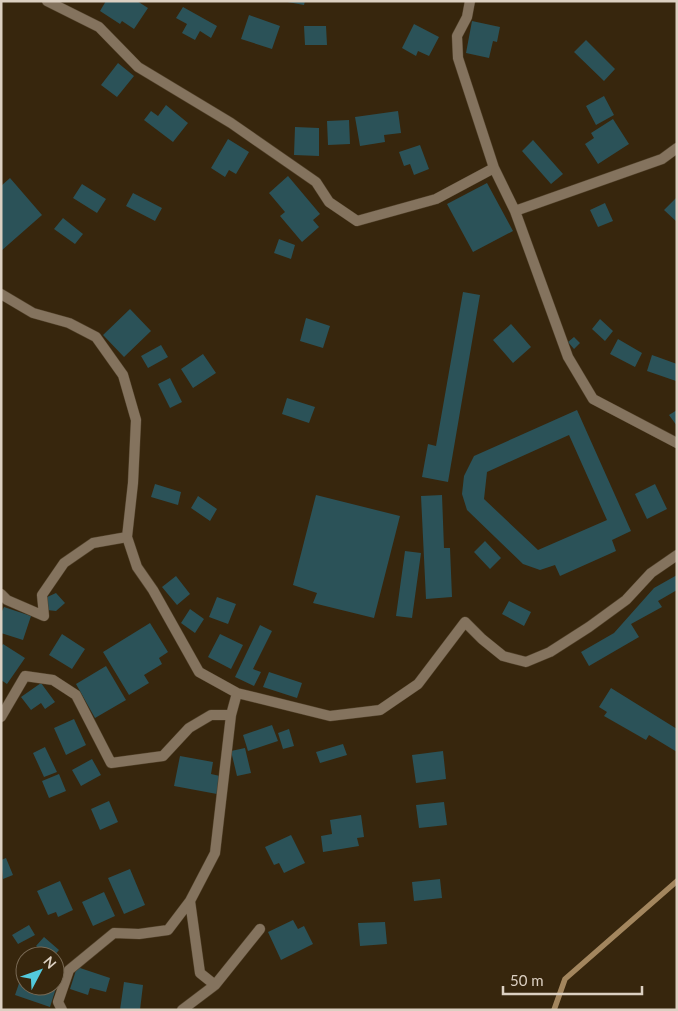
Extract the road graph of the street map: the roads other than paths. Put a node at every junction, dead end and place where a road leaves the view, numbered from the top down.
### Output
1 (48, 1) edge
2 (470, 1) edge
3 (677, 148) edge
4 (494, 168) junction
5 (515, 211) junction
6 (1, 294) edge
7 (677, 443) edge
8 (127, 537) junction
9 (677, 556) edge
10 (1, 594) edge
11 (237, 693) junction
12 (231, 715) junction
13 (1, 717) edge
14 (190, 901) junction
15 (260, 929) dead end
16 (215, 985) junction
17 (62, 1010) edge
18 (182, 1010) edge

1 - 4 street
2 - 4 street
3 - 5 street
4 - 5 street
5 - 7 street
6 - 8 street
8 - 10 street
8 - 11 street
9 - 11 street
11 - 12 street
12 - 13 street
12 - 14 street
14 - 16 street
14 - 17 street
15 - 16 street
16 - 18 street

